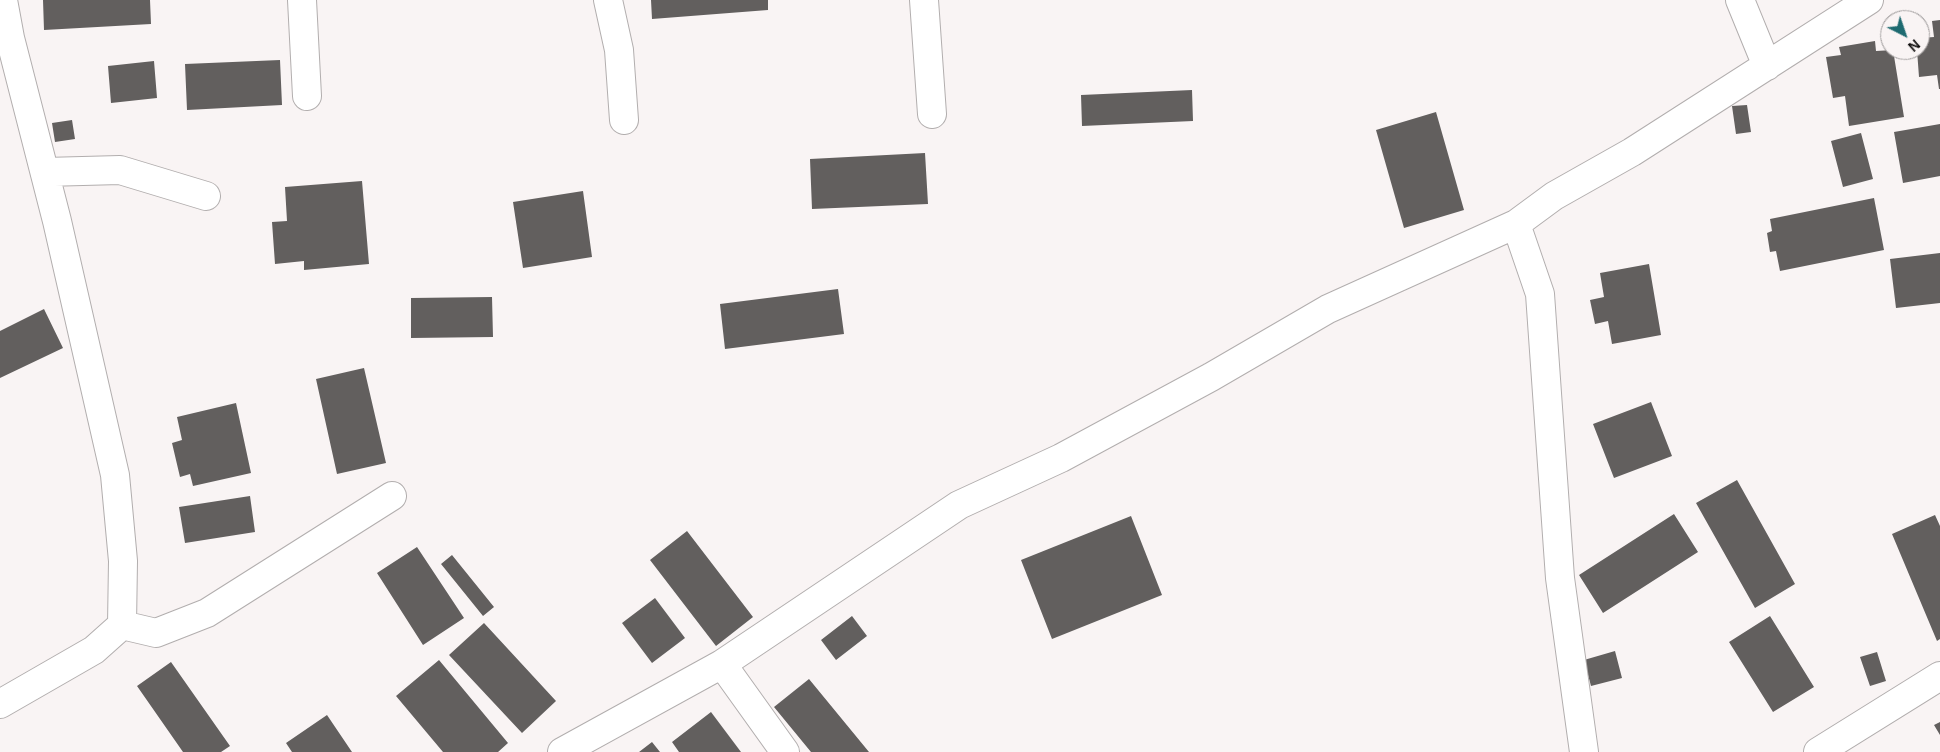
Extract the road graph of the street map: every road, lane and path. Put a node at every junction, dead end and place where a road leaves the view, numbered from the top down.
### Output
1 (3, 0) edge
2 (302, 0) edge
3 (608, 0) edge
4 (924, 0) edge
5 (1740, 0) edge
6 (1870, 0) edge
7 (1767, 66) junction
8 (307, 96) dead end
9 (932, 114) dead end
10 (624, 120) dead end
11 (45, 172) junction
12 (206, 196) dead end
13 (1516, 224) junction
14 (392, 496) dead end
15 (122, 625) junction
16 (722, 664) junction
17 (1940, 676) edge
18 (0, 704) edge
19 (562, 752) edge
20 (785, 752) edge
21 (1584, 752) edge
22 (1818, 752) edge

1 - 11 street
2 - 8 street
3 - 10 street
4 - 9 street
5 - 7 street
6 - 7 street
7 - 13 street
11 - 12 street
11 - 15 street
13 - 16 street
13 - 21 street
14 - 15 street
15 - 18 street
16 - 19 street
16 - 20 street
17 - 22 street

